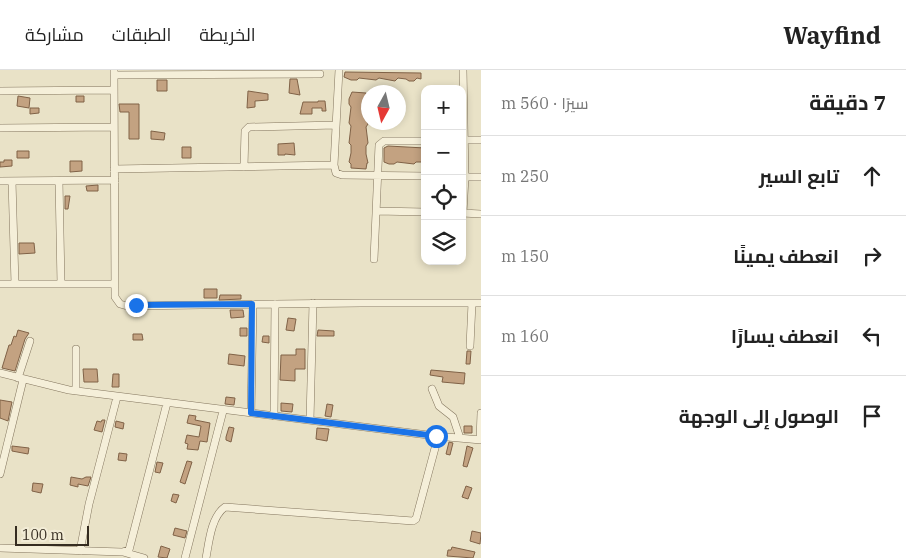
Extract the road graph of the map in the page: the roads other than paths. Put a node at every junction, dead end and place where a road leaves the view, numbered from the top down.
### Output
1 (339, 70) edge
2 (463, 70) edge
3 (114, 72) edge
4 (320, 74) dead end
5 (114, 90) junction
6 (0, 91) edge
7 (336, 125) junction
8 (114, 127) junction
9 (0, 128) edge
10 (463, 130) edge
11 (466, 140) edge
12 (481, 140) edge
13 (421, 141) edge
14 (334, 165) junction
15 (244, 167) junction
16 (114, 169) junction
17 (377, 176) junction
18 (421, 176) edge
19 (466, 177) edge
20 (481, 177) edge
21 (115, 180) junction
22 (0, 181) edge
23 (12, 181) junction
24 (59, 181) junction
25 (376, 211) junction
26 (421, 212) edge
27 (466, 213) edge
28 (481, 214) edge
29 (374, 259) dead end
30 (15, 284) junction
31 (60, 284) junction
32 (114, 284) junction
33 (1, 285) edge
34 (313, 303) junction
35 (472, 303) junction
36 (481, 303) edge
37 (252, 304) junction
38 (275, 304) junction
39 (30, 340) dead end
40 (470, 346) dead end
41 (76, 349) dead end
42 (0, 373) edge
43 (20, 379) junction
44 (432, 389) dead end
45 (76, 391) junction
46 (117, 397) junction
47 (167, 403) junction
48 (223, 411) junction
49 (251, 413) junction
50 (481, 413) edge
51 (274, 416) junction
52 (310, 420) junction
53 (438, 437) junction
54 (460, 438) junction
55 (480, 440) edge
56 (0, 474) edge
57 (0, 548) edge
58 (122, 552) junction
59 (83, 553) edge
60 (144, 558) edge
61 (185, 558) edge
62 (206, 558) edge

1 - 7 street
2 - 10 street
3 - 4 street
3 - 5 street
5 - 6 street
5 - 8 street
7 - 14 street
7 - 15 street
8 - 9 street
8 - 16 street
11 - 12 street
13 - 17 street
14 - 15 street
14 - 17 street
15 - 16 street
16 - 21 street
17 - 18 street
17 - 25 street
19 - 20 street
21 - 24 street
21 - 32 street
22 - 23 street
23 - 24 street
23 - 30 street
24 - 31 street
25 - 26 street
25 - 29 street
27 - 28 street
30 - 31 street
30 - 33 street
31 - 32 street
32 - 37 street
34 - 35 street
34 - 38 street
34 - 52 street
35 - 36 street
35 - 40 street
37 - 38 street
37 - 49 street
38 - 51 street
39 - 43 street
41 - 45 street
42 - 43 street
43 - 45 street
43 - 56 street
44 - 54 street
45 - 46 street
46 - 47 street
46 - 59 street
47 - 48 street
47 - 58 street
48 - 49 street
48 - 61 street
49 - 51 street
50 - 55 street
51 - 52 street
52 - 53 street
53 - 54 street
53 - 62 street
54 - 55 street
57 - 59 street
58 - 59 street
58 - 60 street

